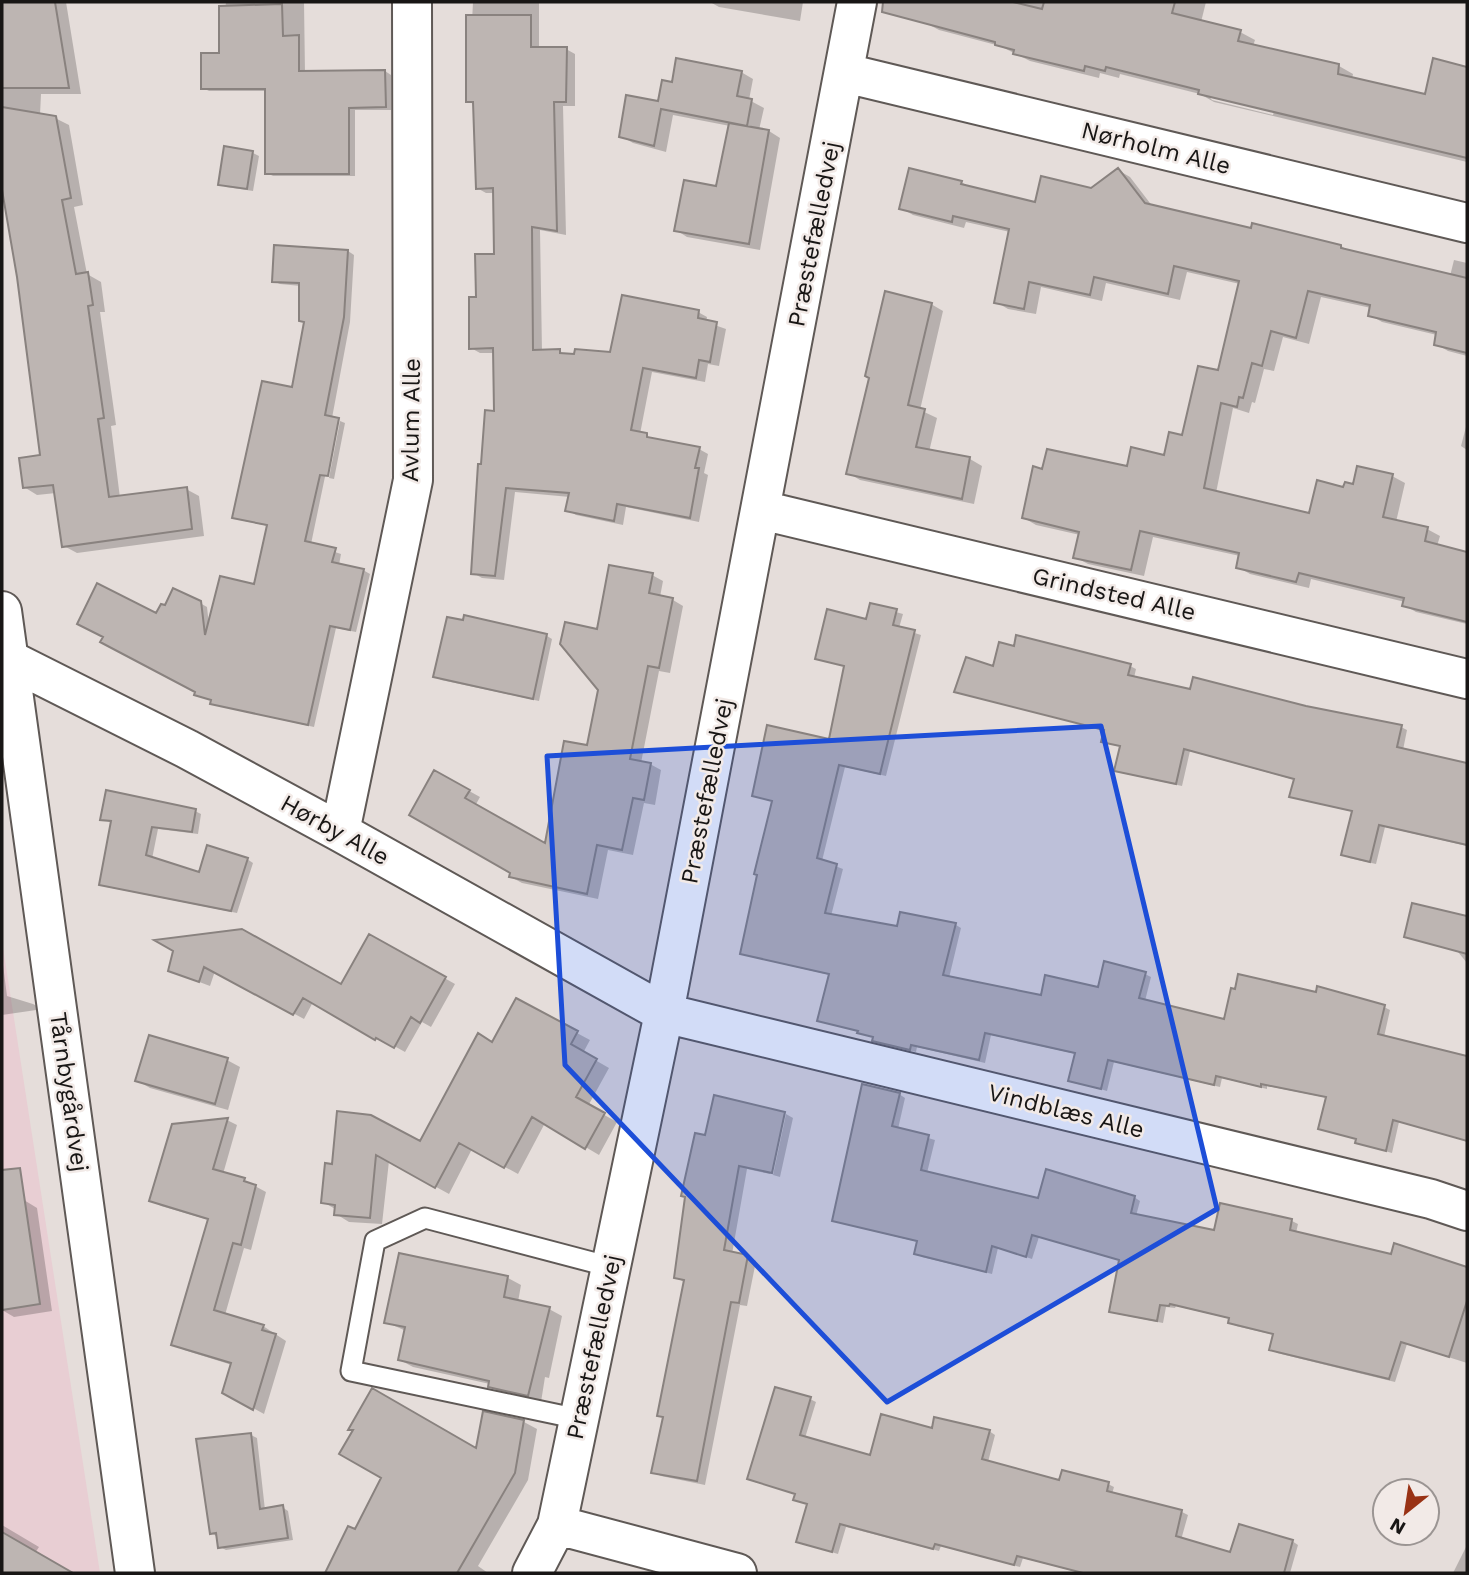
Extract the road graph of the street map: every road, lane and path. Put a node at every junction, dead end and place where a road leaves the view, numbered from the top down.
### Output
1 (412, 2) edge
2 (857, 2) edge
3 (845, 73) junction
4 (1467, 223) edge
5 (761, 510) junction
6 (2, 611) edge
7 (5, 658) edge
8 (1467, 679) edge
9 (340, 832) junction
10 (664, 1013) junction
11 (1467, 1211) edge
12 (611, 1267) junction
13 (579, 1419) junction
14 (557, 1524) junction
15 (135, 1573) edge
16 (531, 1573) edge
17 (737, 1573) edge

1 - 9 street, Avlum Alle
2 - 3 street, Præstefælledvej
3 - 4 street, Nørholm Alle
3 - 5 street, Præstefælledvej
5 - 8 street, Grindsted Alle
5 - 10 street, Præstefælledvej
6 - 7 street, Tårnbygårdvej
7 - 9 street, Hørby Alle
7 - 15 street, Tårnbygårdvej
9 - 10 street, Hørby Alle
10 - 11 street, Vindblæs Alle
10 - 12 street, Præstefælledvej
12 - 13 street, Præstefælledvej
12 - 13 lane
13 - 14 street, Præstefælledvej
14 - 16 street, Præstefælledvej
14 - 17 street

